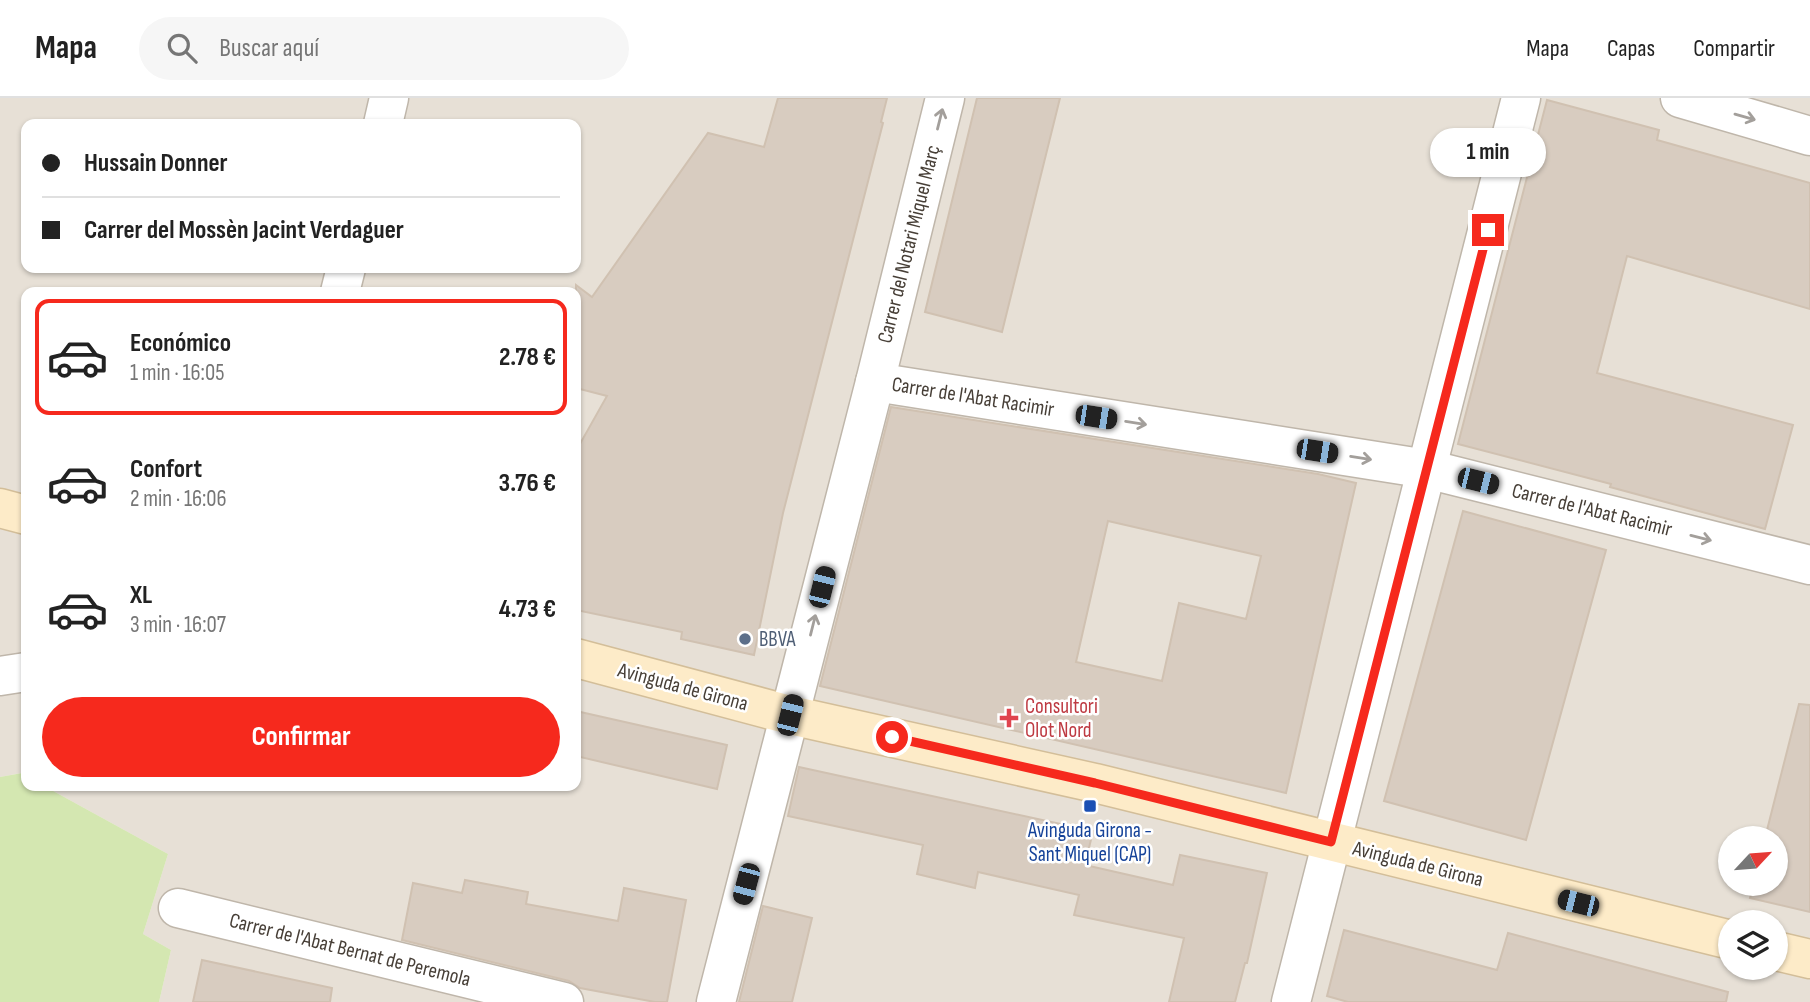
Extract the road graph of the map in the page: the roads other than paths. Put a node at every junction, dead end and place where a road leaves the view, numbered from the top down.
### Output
1 (389, 98) edge
2 (945, 98) edge
3 (1521, 98) edge
4 (1680, 98) edge
5 (384, 119) edge
6 (1810, 136) edge
7 (875, 382) junction
8 (1427, 469) junction
9 (0, 508) edge
10 (21, 514) edge
11 (1810, 565) edge
12 (581, 659) edge
13 (21, 673) edge
14 (0, 676) edge
15 (790, 715) junction
16 (1331, 842) junction
17 (178, 908) dead end
18 (1718, 937) edge
19 (1788, 954) edge
20 (1810, 959) edge
21 (564, 1002) edge
22 (716, 1002) edge
23 (1291, 1002) edge

1 - 5 street
7 -> 2 street, Carrer del Notari Miquel Març
3 - 8 street
4 -> 6 street
7 -> 8 street, Carrer de l'Abat Racimir
15 -> 7 street, Carrer del Notari Miquel Març
8 -> 11 street, Carrer de l'Abat Racimir
8 - 16 street
9 - 10 main road
12 - 15 main road, Avinguda de Girona
13 - 14 street
15 - 16 main road, Avinguda de Girona
15 - 22 street, Carrer del Notari Miquel Març
16 - 18 main road, Avinguda de Girona
16 - 23 street
17 - 21 street, Carrer de l'Abat Bernat de Peremola
19 - 20 main road

